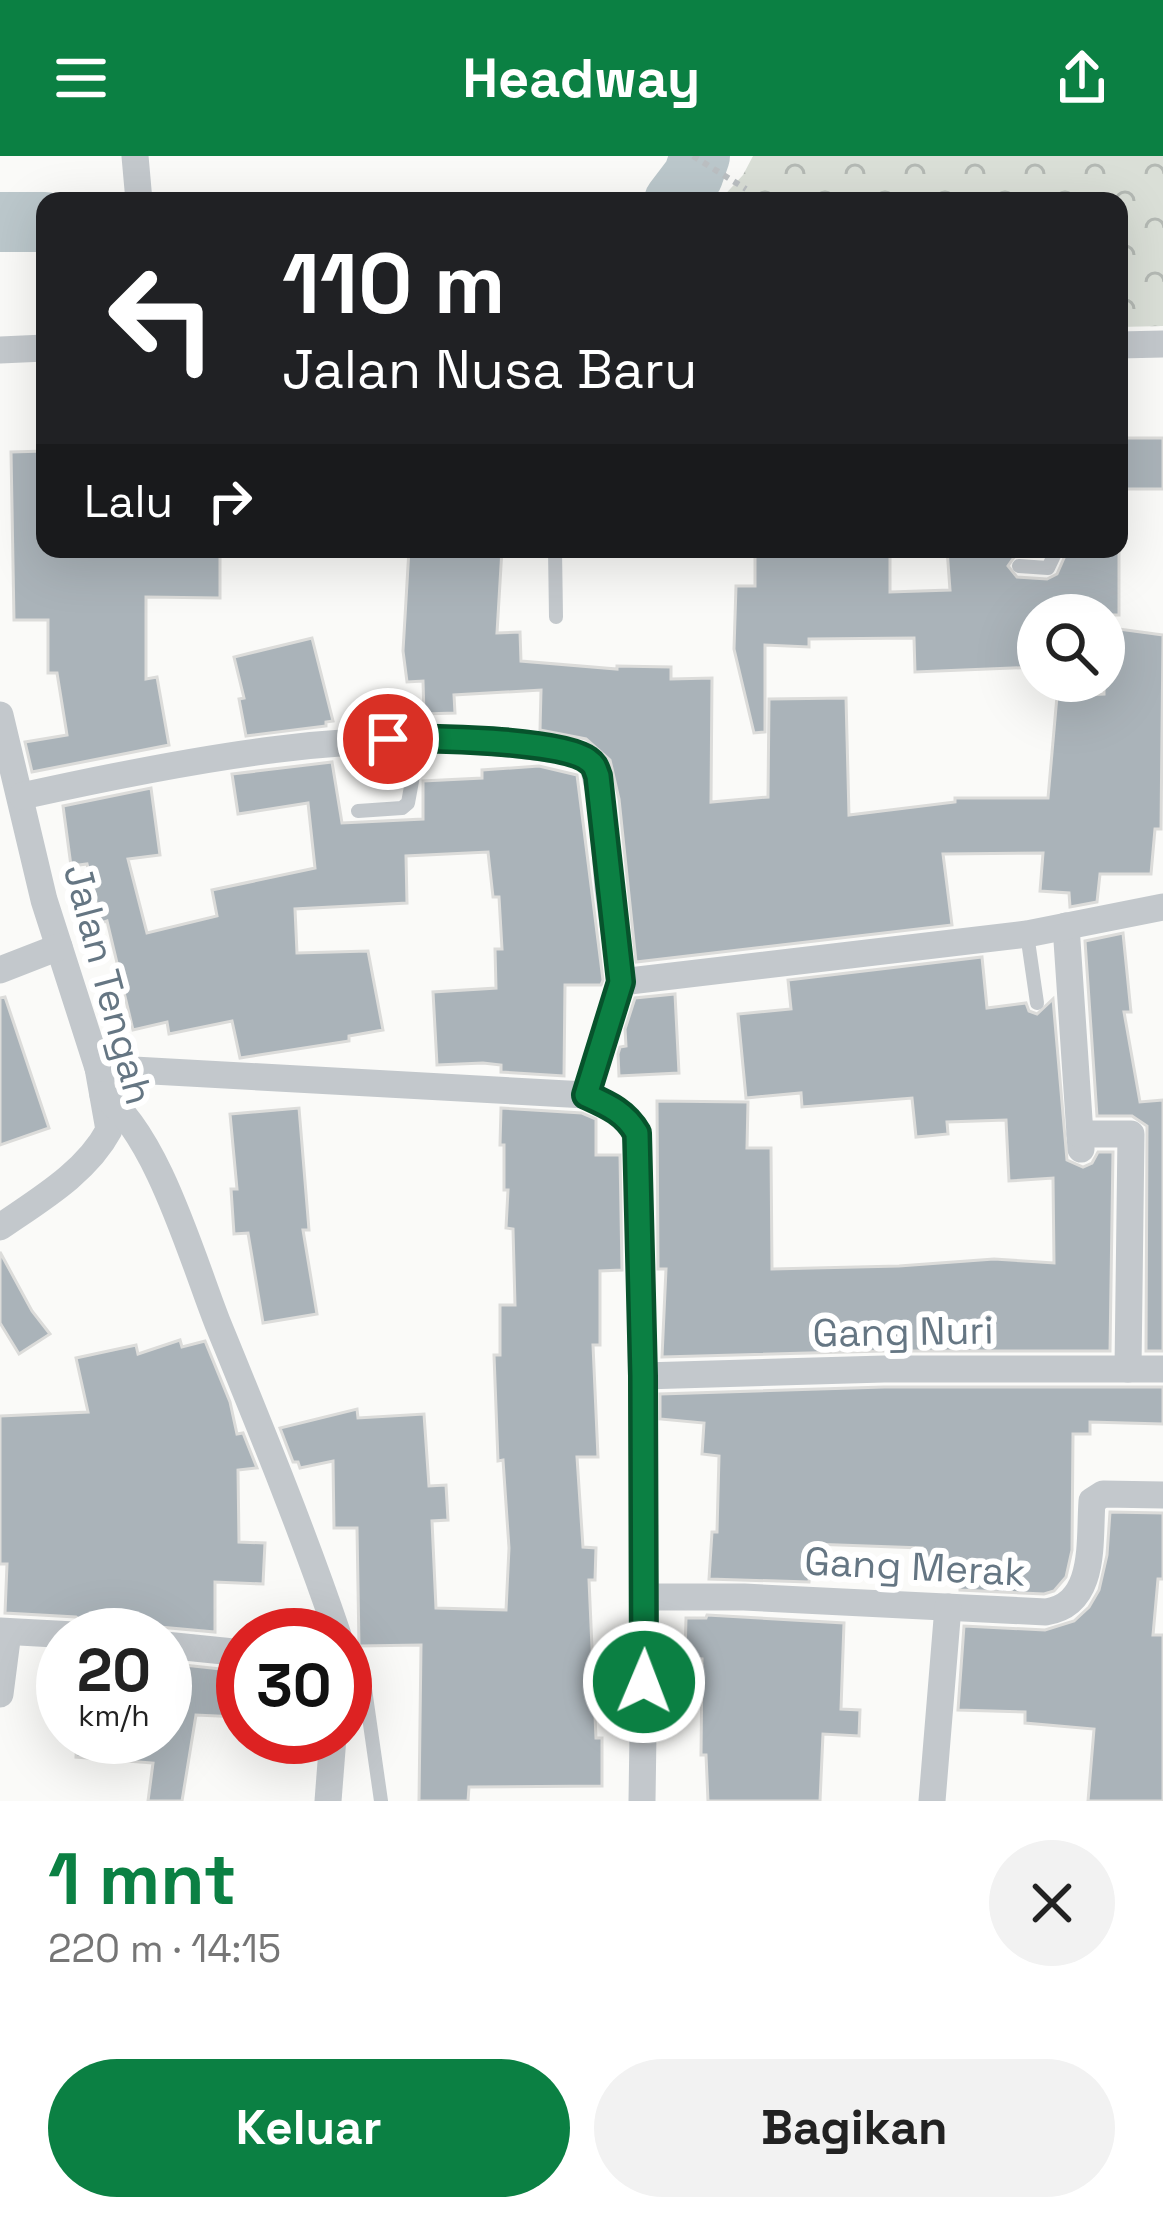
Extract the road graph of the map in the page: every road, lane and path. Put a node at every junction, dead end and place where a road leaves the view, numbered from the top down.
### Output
1 (135, 156) edge
2 (693, 156) edge
3 (746, 188) dead end
4 (138, 192) edge
5 (1163, 344) edge
6 (1128, 345) edge
7 (36, 348) edge
8 (0, 350) edge
9 (555, 558) edge
10 (1053, 558) edge
11 (1019, 566) dead end
12 (556, 617) dead end
13 (0, 715) edge
14 (420, 737) junction
15 (11, 798) edge
16 (358, 811) dead end
17 (1163, 907) edge
18 (1066, 926) junction
19 (1027, 934) junction
20 (59, 947) junction
21 (0, 970) edge
22 (621, 982) junction
23 (1036, 1003) dead end
24 (101, 1082) junction
25 (586, 1095) junction
26 (0, 1227) edge
27 (1128, 1369) junction
28 (1163, 1369) edge
29 (643, 1376) junction
30 (1163, 1495) edge
31 (645, 1597) junction
32 (948, 1607) junction
33 (329, 1608) edge
34 (4, 1632) edge
35 (36, 1633) edge
36 (0, 1694) edge
37 (372, 1738) edge
38 (331, 1764) edge
39 (328, 1801) edge
40 (381, 1801) edge
41 (642, 1801) edge
42 (932, 1801) edge

1 - 4 street
2 - 3 path
5 - 6 street
7 - 8 street
9 - 12 lane
10 - 11 lane
13 - 15 street, Jalan Tengah
14 - 15 street
14 - 16 lane
14 - 22 street
15 - 20 street, Jalan Tengah
17 - 18 street
18 - 19 street
18 - 27 street
19 - 22 street
19 - 23 lane
20 - 21 street
20 - 24 street, Jalan Tengah
22 - 25 street
24 - 25 street
24 - 26 street, Jalan Tengah
24 - 33 street
25 - 29 street
27 - 28 street, Gang Nuri
27 - 29 street, Gang Nuri
29 - 31 street
30 - 32 street, Gang Merak
31 - 32 street, Gang Merak
31 - 41 street
32 - 42 street
34 - 35 street
34 - 36 street
37 - 40 lane
38 - 39 street

